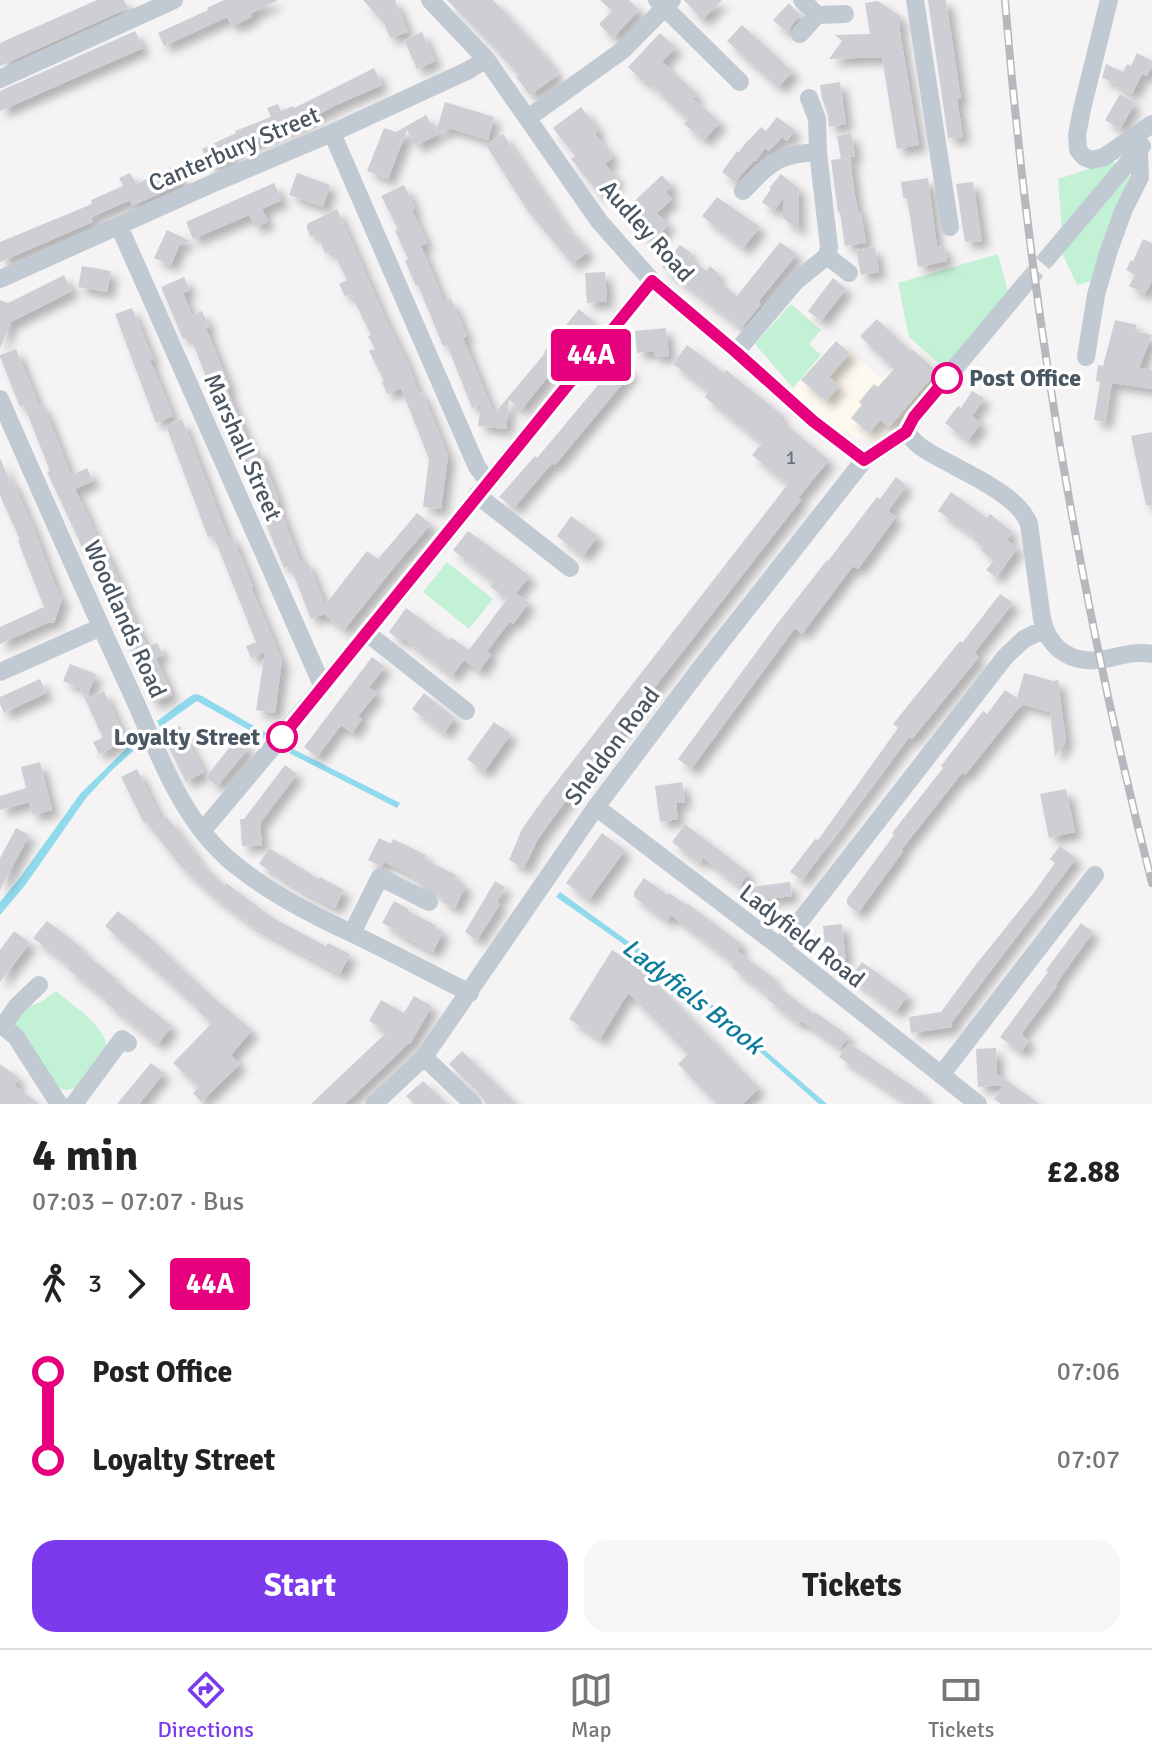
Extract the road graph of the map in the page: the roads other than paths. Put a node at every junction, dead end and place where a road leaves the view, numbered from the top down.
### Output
1 (174, 0) edge
2 (430, 0) edge
3 (802, 0) edge
4 (915, 0) edge
5 (1109, 0) edge
6 (665, 3) edge
7 (845, 14) dead end
8 (817, 15) junction
9 (800, 34) dead end
10 (486, 59) junction
11 (0, 79) edge
12 (740, 82) dead end
13 (809, 98) dead end
14 (528, 118) junction
15 (1152, 127) edge
16 (332, 133) junction
17 (1139, 151) junction
18 (818, 152) junction
19 (743, 191) dead end
20 (119, 226) junction
21 (950, 227) dead end
22 (827, 256) junction
23 (1049, 256) tunnel mouth
24 (849, 273) dead end
25 (0, 279) edge
26 (652, 281) junction
27 (1025, 284) tunnel mouth
28 (736, 352) junction
29 (1086, 357) dead end
30 (0, 399) edge
31 (906, 432) junction
32 (864, 460) junction
33 (483, 488) junction
34 (570, 568) dead end
35 (101, 627) junction
36 (1045, 629) junction
37 (367, 633) junction
38 (1152, 654) edge
39 (0, 672) edge
40 (323, 687) junction
41 (466, 711) dead end
42 (596, 807) junction
43 (203, 830) junction
44 (1095, 875) dead end
45 (429, 902) dead end
46 (352, 933) junction
47 (780, 947) junction
48 (39, 985) dead end
49 (470, 993) junction
50 (1, 1026) edge
51 (122, 1038) dead end
52 (424, 1057) junction
53 (941, 1075) junction
54 (59, 1104) edge
55 (74, 1104) edge
56 (374, 1104) edge
57 (473, 1104) edge
58 (978, 1104) edge

1 - 11 street
2 - 10 street, Audley Road
3 - 8 street
4 - 21 street
5 - 15 street
6 - 12 street
6 - 14 street
7 - 8 street
8 - 9 street
10 - 14 street, Audley Road
10 - 16 street, Canterbury Street
13 - 18 street
14 - 26 street, Audley Road
15 - 17 street
16 - 20 street, Canterbury Street
16 - 33 street
17 - 23 street
17 - 29 street
18 - 19 street
18 - 22 street
20 - 25 street, Canterbury Street
20 - 40 street, Marshall Street
22 - 24 street
22 - 28 street
26 - 28 street, Audley Road
26 - 33 street
27 - 31 street
28 - 32 street, Audley Road
30 - 35 street, Woodlands Road
31 - 32 street, Sheldon Road
31 - 36 street
32 - 42 street, Sheldon Road
33 - 34 street
33 - 37 street
35 - 39 street
35 - 43 street, Woodlands Road
36 - 38 street
36 - 47 street
37 - 40 street
37 - 41 street
40 - 43 street
42 - 47 street, Ladyfield Road
42 - 49 street, Sheldon Road
43 - 46 street, Woodlands Road
44 - 53 street
45 - 46 street
46 - 49 street, Woodlands Road
47 - 53 street, Ladyfield Road
48 - 50 street
49 - 52 street, Sheldon Road
50 - 54 street
51 - 55 street
52 - 56 street, Sheldon Road
52 - 57 street
53 - 58 street, Ladyfield Road

